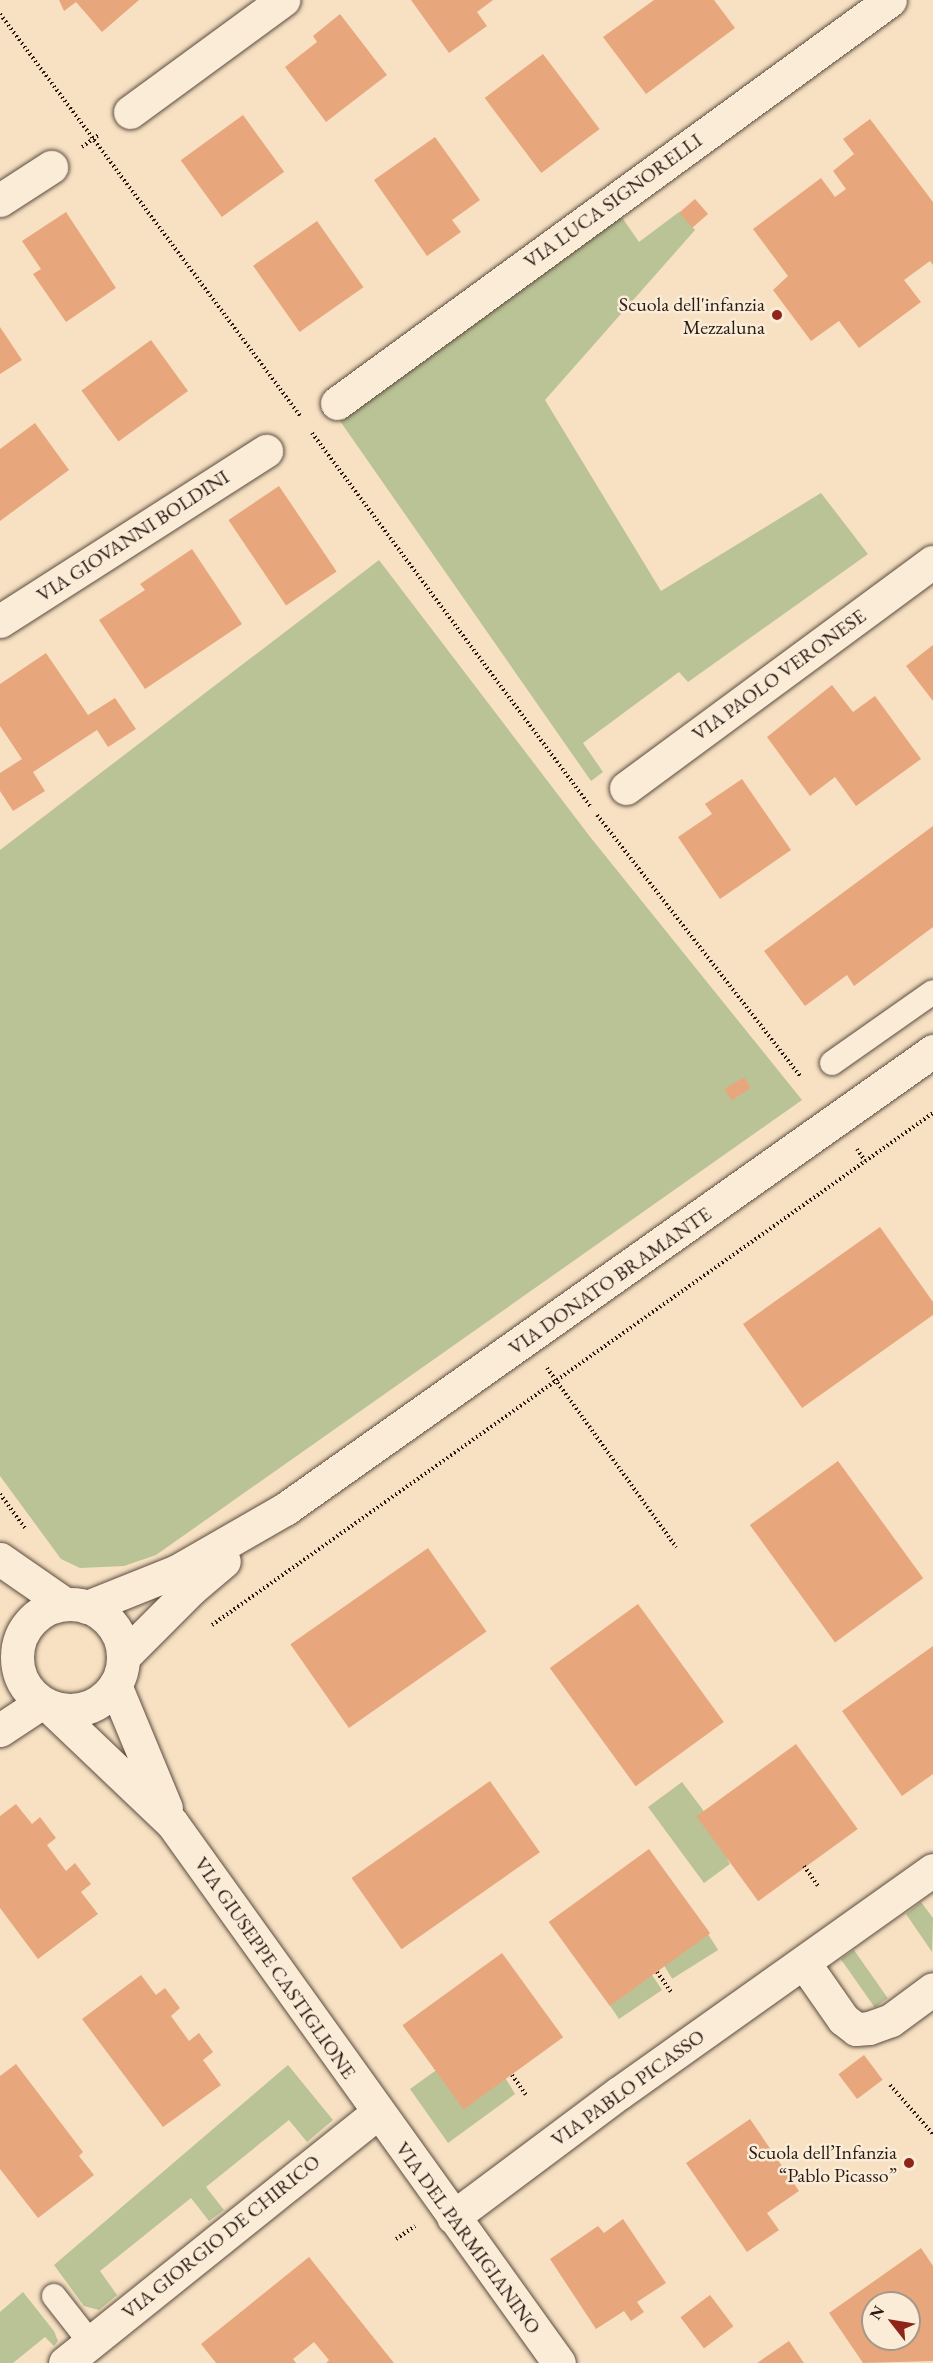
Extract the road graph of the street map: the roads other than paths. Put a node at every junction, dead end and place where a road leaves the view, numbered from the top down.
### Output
1 (283, 0) edge
2 (890, 0) edge
3 (130, 112) dead end
4 (51, 167) dead end
5 (0, 200) edge
6 (337, 403) dead end
7 (266, 451) dead end
8 (933, 562) edge
9 (0, 621) edge
10 (626, 788) dead end
11 (933, 992) edge
12 (933, 1051) edge
13 (832, 1063) dead end
14 (285, 1509) junction
15 (0, 1559) edge
16 (76, 1606) junction
17 (0, 1626) edge
18 (12, 1667) edge
19 (119, 1671) junction
20 (45, 1705) junction
21 (0, 1730) edge
22 (172, 1823) junction
23 (933, 1870) edge
24 (804, 1963) junction
25 (933, 1989) edge
26 (378, 2112) junction
27 (453, 2217) junction
28 (54, 2296) dead end
29 (90, 2342) junction
30 (65, 2363) edge
31 (559, 2363) edge

1 - 3 street
2 - 6 street, VIA LUCA SIGNORELLI
4 - 5 street
7 - 9 street, VIA GIOVANNI BOLDINI
8 - 10 street, VIA PAOLO VERONESE
11 - 13 lane
12 - 14 street, VIA DONATO BRAMANTE
14 - 16 street, VIA DONATO BRAMANTE
14 - 19 street, VIA DONATO BRAMANTE
15 - 16 street
16 - 18 street
16 - 19 street
17 - 18 street
18 - 20 street
19 - 20 street
19 - 22 street, VIA GIUSEPPE CASTIGLIONE
20 - 21 street
20 - 22 street, VIA GIUSEPPE CASTIGLIONE
22 - 26 street, VIA GIUSEPPE CASTIGLIONE
23 - 24 street, VIA PABLO PICASSO
24 - 25 street
24 - 27 street, VIA PABLO PICASSO
26 - 27 street, VIA DEL PARMIGIANINO
26 - 29 street, VIA GIORGIO DE CHIRICO
27 - 31 street, VIA DEL PARMIGIANINO
28 - 29 lane
29 - 30 street, VIA GIORGIO DE CHIRICO

